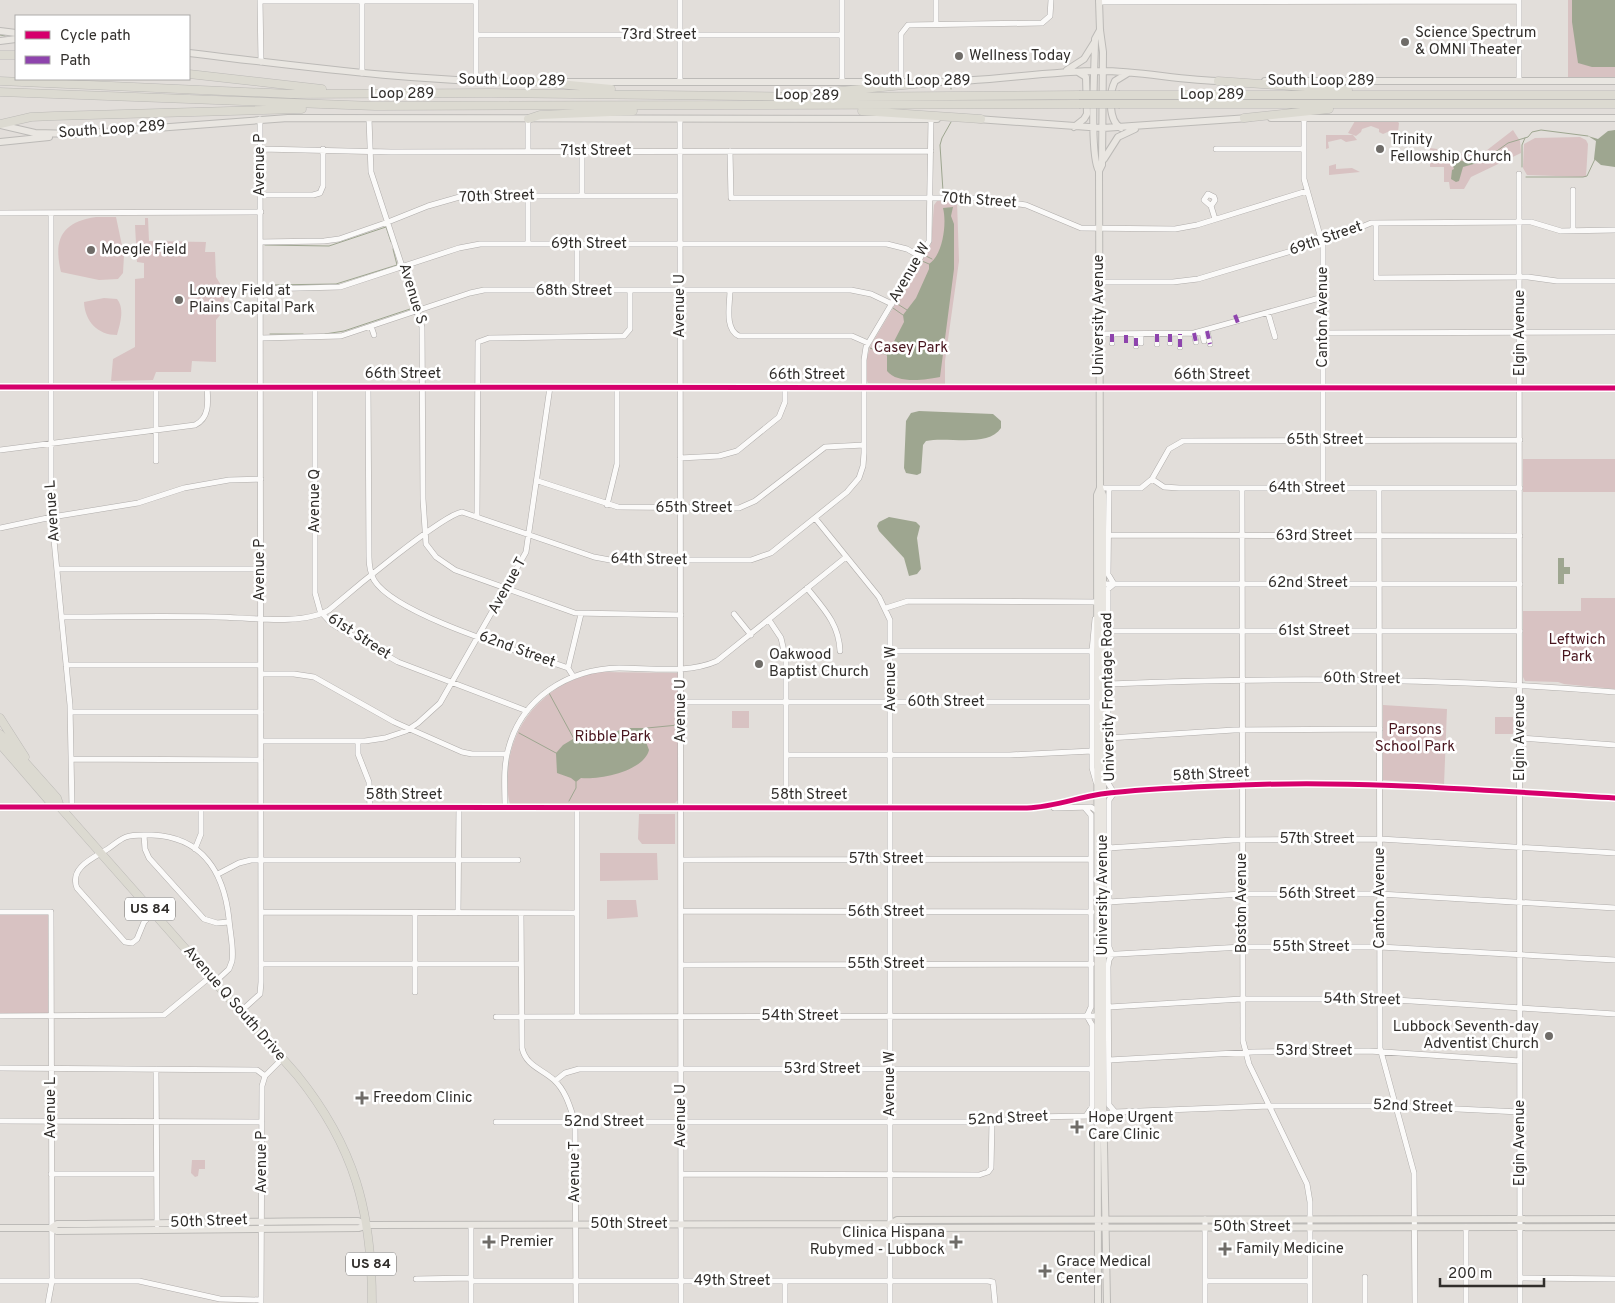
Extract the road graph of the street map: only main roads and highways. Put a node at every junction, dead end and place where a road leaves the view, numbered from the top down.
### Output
1 (1100, 1) edge
2 (1100, 30) junction
3 (0, 31) edge
4 (15, 33) edge
5 (15, 39) edge
6 (1095, 39) junction
7 (0, 41) edge
8 (1103, 52) junction
9 (190, 53) edge
10 (0, 55) edge
11 (15, 55) edge
12 (1074, 71) junction
13 (1095, 71) junction
14 (1104, 71) junction
15 (1129, 73) junction
16 (190, 74) edge
17 (1057, 74) junction
18 (0, 81) edge
19 (1218, 81) junction
20 (1615, 81) edge
21 (538, 82) junction
22 (935, 82) junction
23 (0, 92) edge
24 (379, 93) junction
25 (651, 94) junction
26 (1374, 95) junction
27 (1615, 95) edge
28 (815, 97) junction
29 (1385, 104) junction
30 (1615, 104) edge
31 (376, 106) junction
32 (733, 106) junction
33 (825, 106) junction
34 (981, 118) junction
35 (1244, 118) junction
36 (1615, 118) edge
37 (528, 119) junction
38 (0, 125) edge
39 (1144, 126) junction
40 (1074, 127) junction
41 (1094, 128) junction
42 (1103, 128) junction
43 (1121, 128) junction
44 (77, 134) junction
45 (0, 142) edge
46 (1095, 147) junction
47 (1101, 168) junction
48 (1100, 602) junction
49 (0, 718) edge
50 (0, 734) edge
51 (0, 744) edge
52 (0, 752) edge
53 (39, 777) junction
54 (41, 792) junction
55 (1100, 794) junction
56 (60, 807) junction
57 (1100, 955) junction
58 (1100, 1115) junction
59 (1096, 1219) junction
60 (1104, 1219) junction
61 (1615, 1219) edge
62 (890, 1224) junction
63 (368, 1225) junction
64 (157, 1227) junction
65 (1615, 1227) edge
66 (0, 1228) edge
67 (1097, 1229) junction
68 (1104, 1229) junction
69 (1098, 1291) junction
70 (1106, 1291) junction
71 (372, 1303) edge
72 (1098, 1303) edge
73 (1107, 1303) edge

1 - 2 main road, University Avenue
2 - 6 main road, University Avenue
2 - 8 main road, University Avenue
3 - 4 main road
5 - 7 main road
6 - 13 main road, University Avenue
6 - 17 main road
8 - 14 main road, University Avenue
8 - 15 main road
9 - 21 main road, South Loop 289
10 - 11 highway
12 - 13 main road, South Loop 289
12 - 17 main road, South Loop 289
12 - 40 main road
13 - 14 main road, South Loop 289
13 - 41 main road, University Avenue
14 - 15 main road, South Loop 289
14 - 42 main road, University Avenue
15 - 19 main road, South Loop 289
15 - 43 main road
16 - 24 highway
17 - 22 main road, South Loop 289
18 - 24 highway, Loop 289
19 - 20 main road, South Loop 289
19 - 26 highway
21 - 22 main road, South Loop 289
21 - 25 highway
22 - 28 highway
23 - 31 highway, Loop 289
24 - 25 highway, Loop 289
25 - 28 highway, Loop 289
26 - 27 highway, Loop 289
26 - 28 highway, Loop 289, bridge
29 - 30 highway, Loop 289
29 - 33 highway, Loop 289, bridge
29 - 35 highway
31 - 32 highway, Loop 289
31 - 38 highway
32 - 33 highway, Loop 289
32 - 37 highway
33 - 34 highway
34 - 37 main road, South Loop 289
34 - 40 main road, South Loop 289
35 - 36 main road, South Loop 289
35 - 39 main road, South Loop 289
37 - 44 main road, South Loop 289
38 - 44 main road, South Loop 289
39 - 43 main road, South Loop 289
39 - 47 main road
40 - 41 main road, South Loop 289
40 - 46 main road
41 - 42 main road, South Loop 289
41 - 46 main road, University Avenue
42 - 43 main road, South Loop 289
42 - 47 main road, University Avenue
44 - 45 main road
46 - 47 main road, University Avenue
47 - 48 main road, University Avenue
48 - 55 main road, University Avenue
48 - 55 main road, University Avenue
49 - 53 highway
50 - 53 highway, Avenue Q South Drive / US 84
51 - 54 highway, Avenue Q South Drive / US 84
52 - 54 highway
53 - 56 highway, Avenue Q South Drive / US 84
54 - 56 highway, Avenue Q South Drive / US 84
55 - 57 main road, University Avenue
55 - 57 main road, University Avenue
56 - 63 highway, Avenue Q South Drive / US 84
57 - 58 main road, University Avenue
58 - 59 main road, University Avenue
58 - 60 main road, University Avenue
59 - 60 main road, 50th Street
59 - 62 main road, 50th Street
59 - 67 main road, University Avenue
60 - 61 main road, 50th Street
60 - 68 main road, University Avenue
62 - 63 main road, 50th Street
62 - 67 main road, 50th Street
63 - 64 main road, 50th Street
63 - 64 main road, 50th Street
63 - 71 highway, US 84
64 - 66 main road, 50th Street
65 - 68 main road, 50th Street
67 - 68 main road, 50th Street
67 - 69 main road, University Avenue
68 - 70 main road, University Avenue
69 - 70 main road
69 - 72 main road, University Avenue
70 - 73 main road, University Avenue

